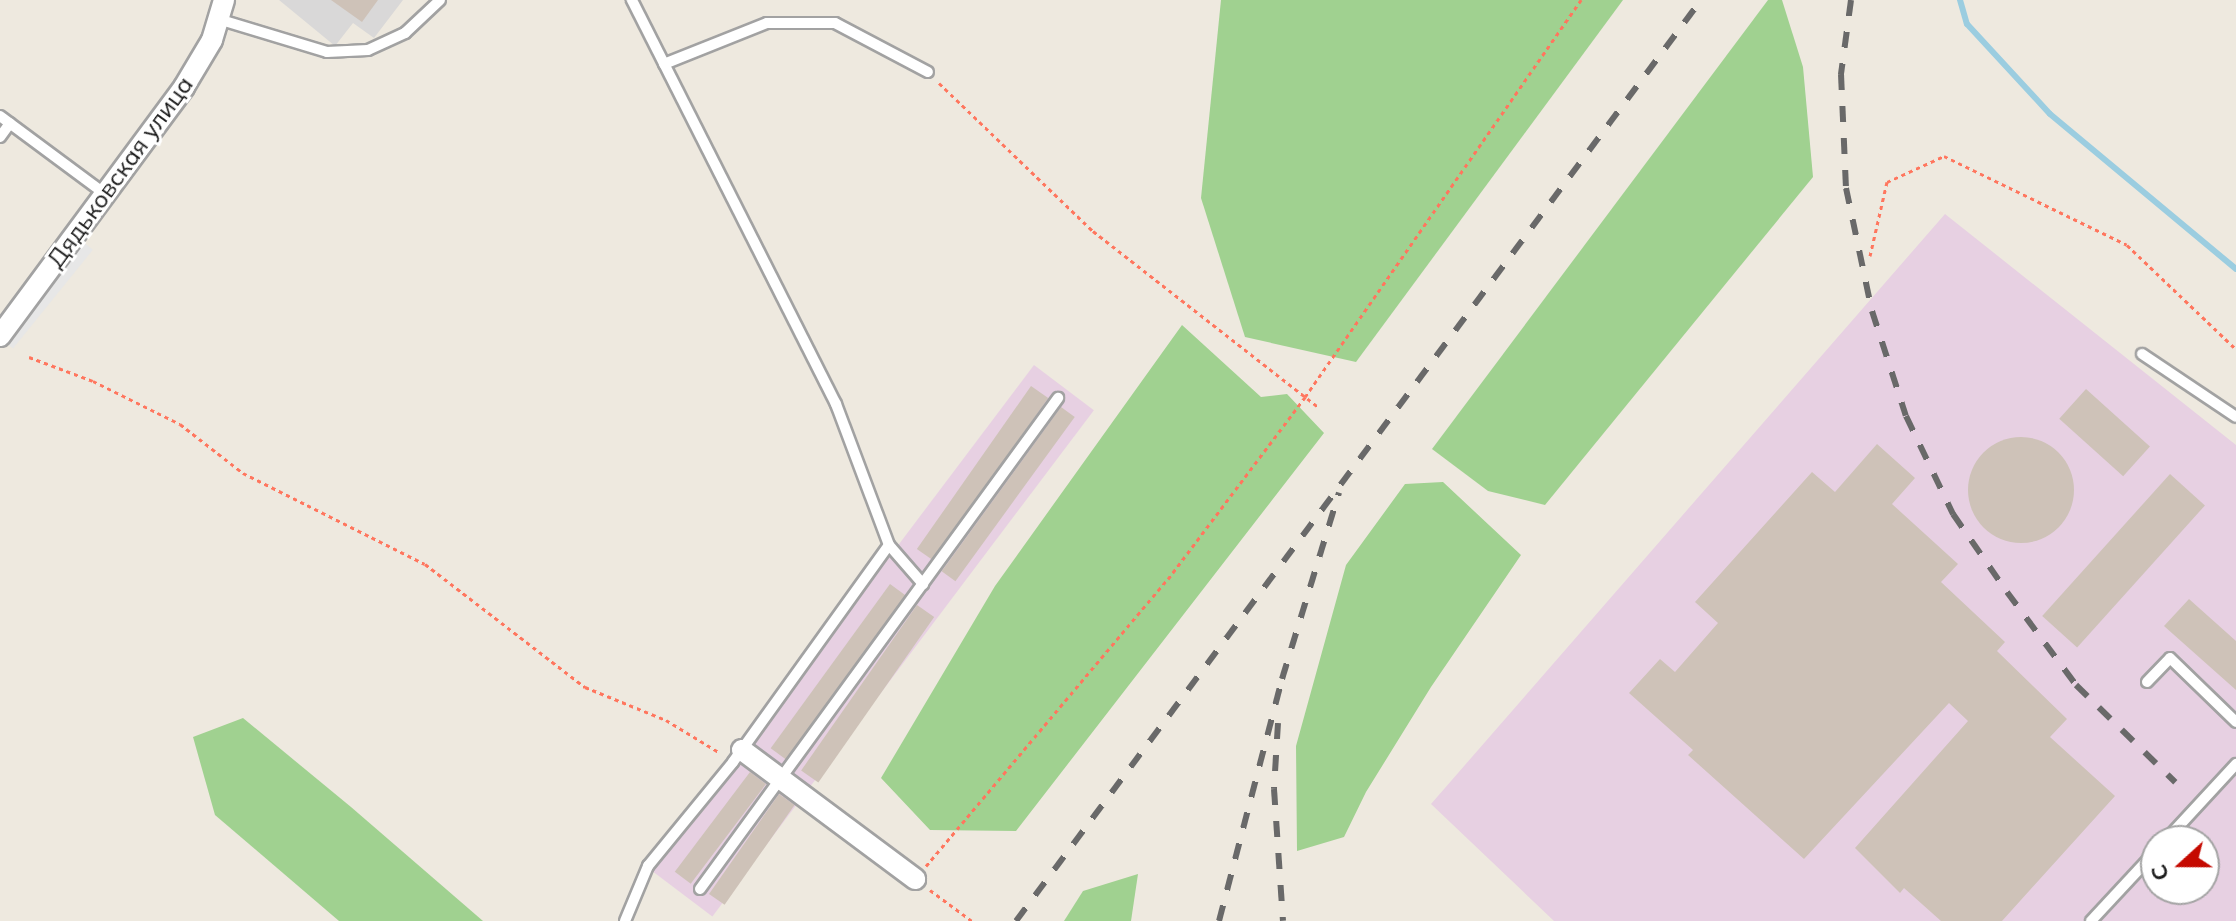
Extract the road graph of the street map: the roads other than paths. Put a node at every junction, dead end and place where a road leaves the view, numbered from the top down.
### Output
1 (440, 0) edge
2 (632, 0) edge
3 (221, 10) edge
4 (664, 64) junction
5 (928, 72) road end
6 (0, 116) edge
7 (10, 123) junction
8 (0, 137) edge
9 (105, 194) junction
10 (0, 336) edge
11 (2142, 354) dead end
12 (1058, 398) dead end
13 (2236, 417) edge
14 (889, 545) junction
15 (923, 584) junction
16 (2147, 682) dead end
17 (2236, 722) edge
18 (738, 756) junction
19 (2236, 764) edge
20 (781, 779) junction
21 (2180, 825) edge
22 (2140, 868) edge
23 (915, 879) road end
24 (700, 889) dead end
25 (625, 921) edge
26 (2091, 921) edge

1 - 3 lane
2 - 4 lane
3 - 9 street, Дядьковская улица
4 - 5 lane
4 - 14 lane
6 - 7 lane
7 - 8 lane
7 - 9 lane
9 - 10 street, Дядьковская улица
11 - 13 lane
12 - 15 lane
14 - 15 lane
14 - 18 lane
15 - 20 lane
16 - 17 lane
18 - 20 street
18 - 25 lane
19 - 21 lane
20 - 23 street
20 - 24 lane
22 - 26 lane

